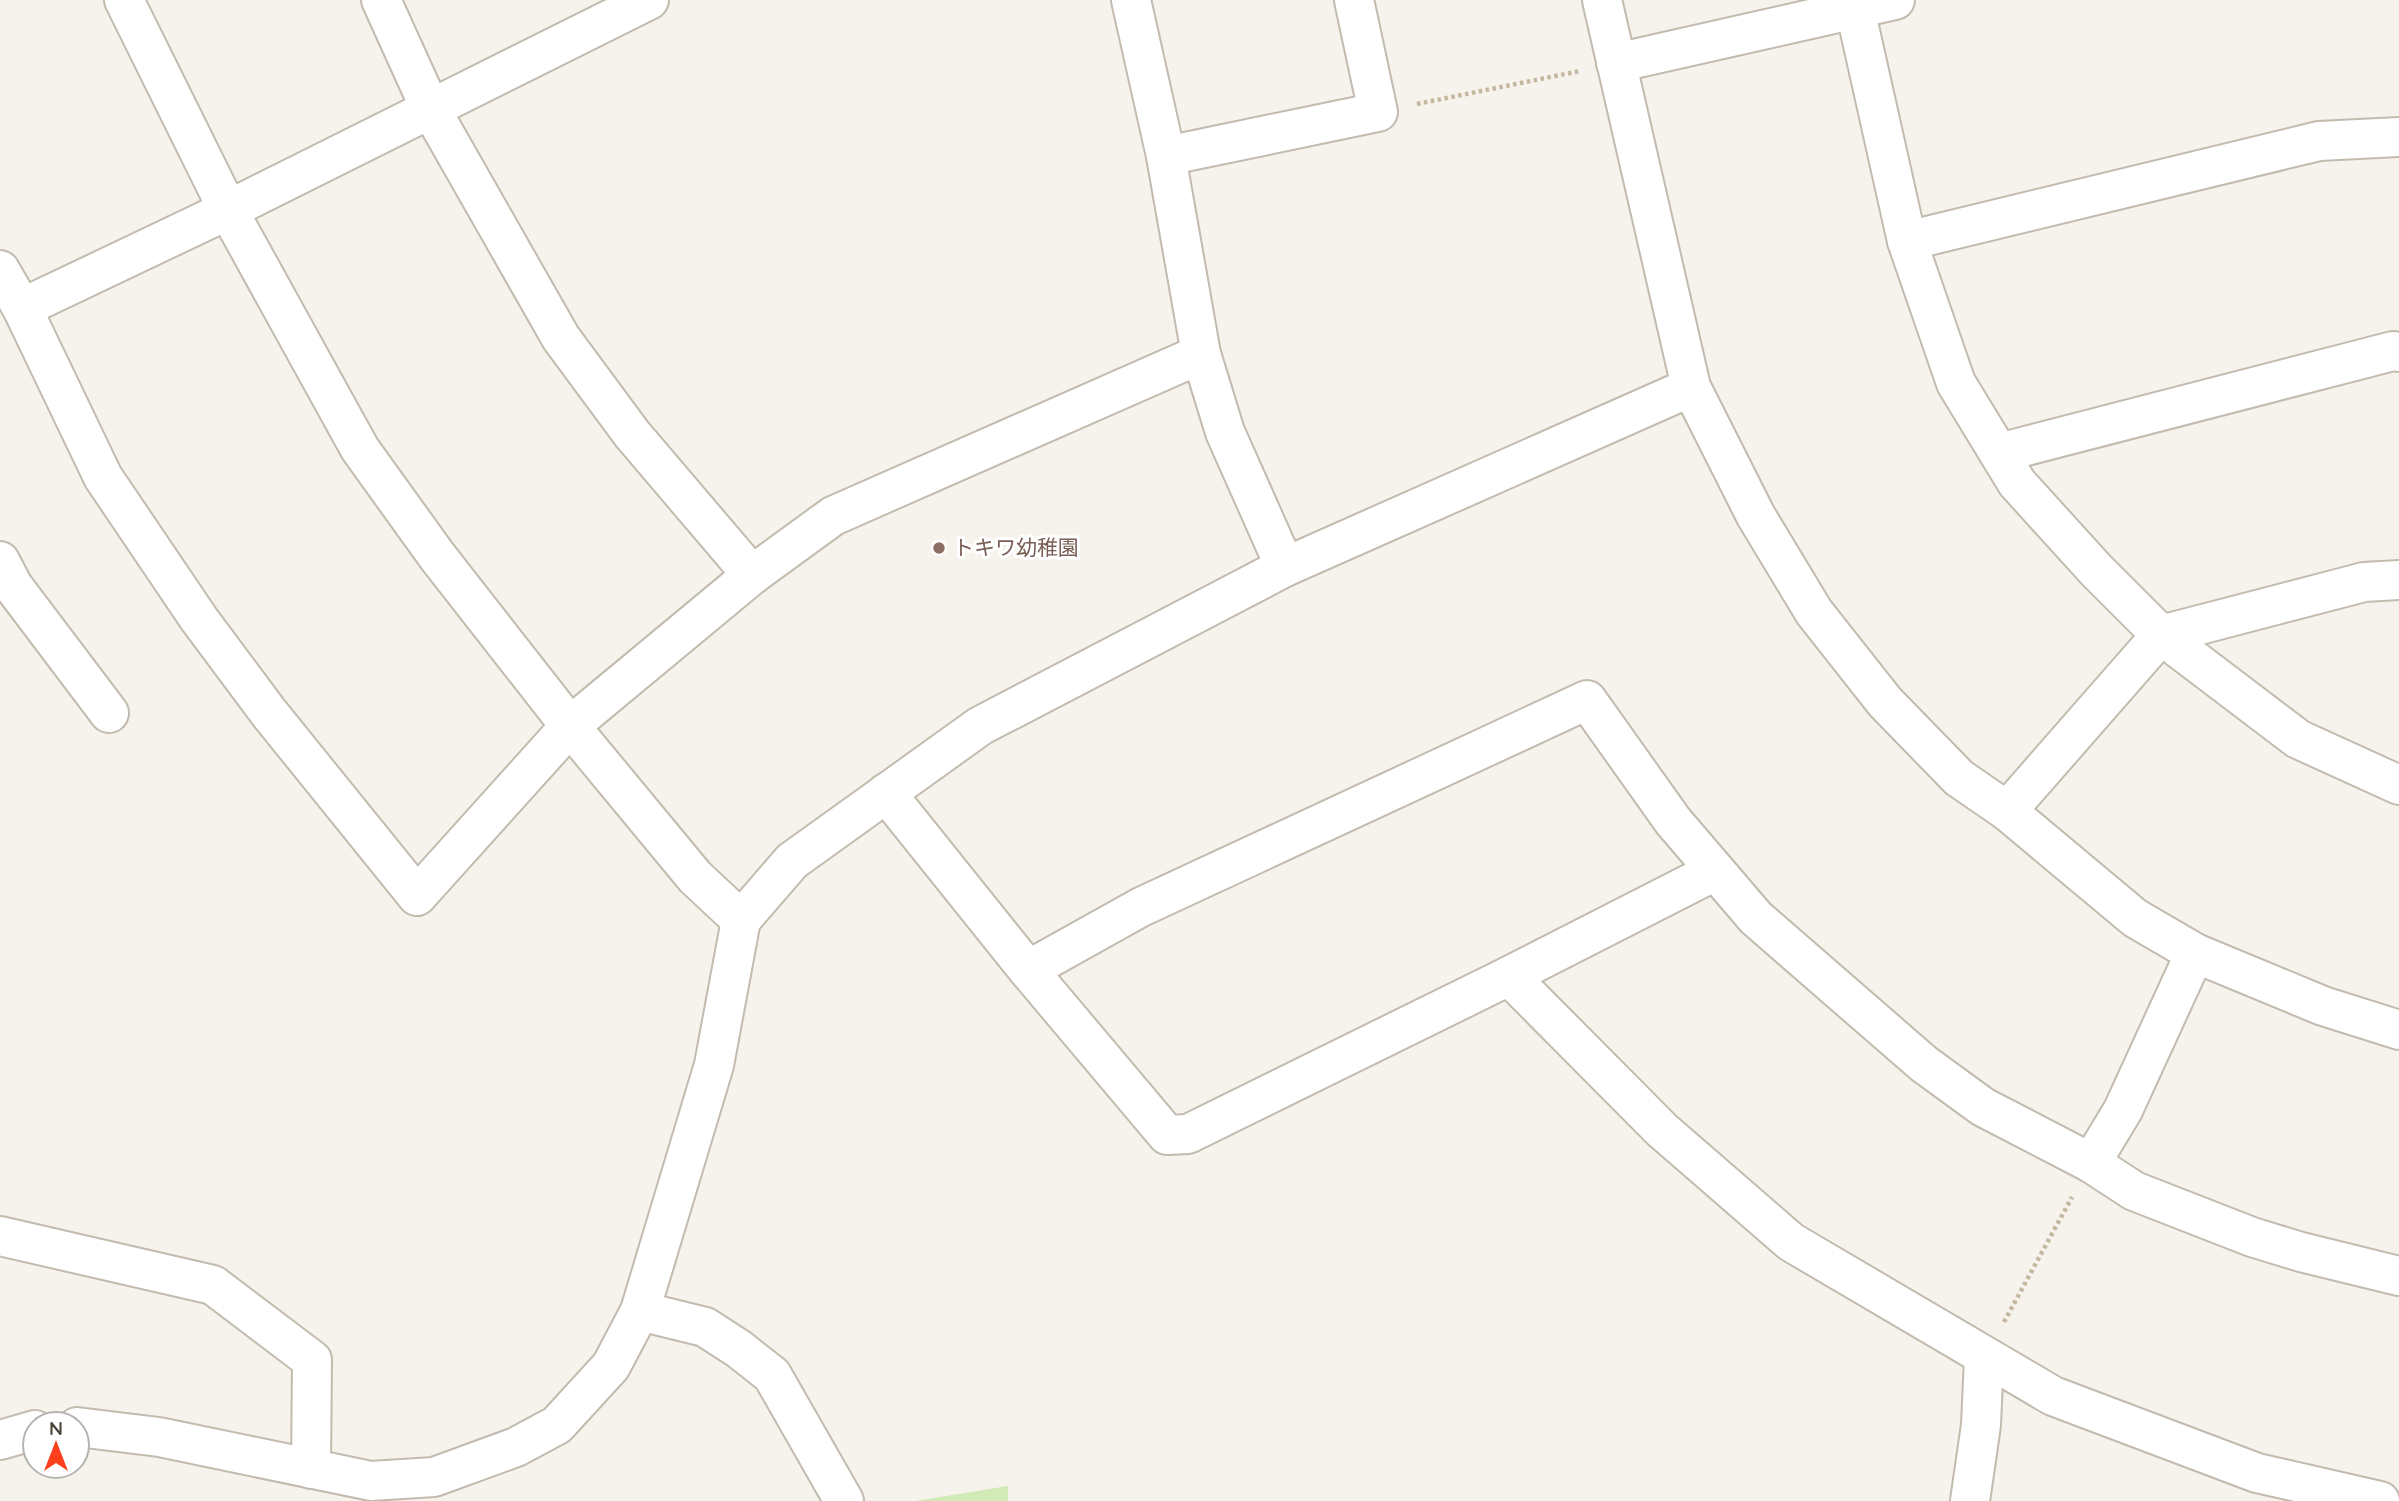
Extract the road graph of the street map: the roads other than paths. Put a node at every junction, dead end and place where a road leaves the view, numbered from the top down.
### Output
1 (124, 0) edge
2 (381, 0) edge
3 (649, 0) edge
4 (1131, 0) edge
5 (1354, 0) edge
6 (1602, 0) edge
7 (1895, 0) edge
8 (1854, 4) edge
9 (1616, 63) junction
10 (430, 108) junction
11 (2399, 136) edge
12 (1166, 156) junction
13 (228, 210) junction
14 (1907, 241) junction
15 (1, 274) edge
16 (22, 308) junction
17 (2399, 352) edge
18 (1201, 354) junction
19 (1691, 387) junction
20 (1999, 453) junction
21 (0, 561) edge
22 (1285, 567) junction
23 (752, 575) junction
24 (2399, 580) edge
25 (2161, 635) junction
26 (109, 713) dead end
27 (570, 726) junction
28 (2399, 785) edge
29 (886, 793) junction
30 (2007, 811) junction
31 (1715, 871) junction
32 (741, 920) junction
33 (2195, 953) junction
34 (1028, 970) junction
35 (1509, 976) junction
36 (2399, 1030) edge
37 (2091, 1163) junction
38 (0, 1236) edge
39 (2399, 1276) edge
40 (640, 1311) junction
41 (1984, 1357) junction
42 (91, 1429) edge
43 (21, 1434) edge
44 (0, 1440) edge
45 (311, 1469) junction
46 (844, 1501) edge
47 (1970, 1501) edge
48 (2380, 1501) edge

1 - 13 street
2 - 10 street
3 - 10 street
4 - 12 street
5 - 12 street
6 - 9 street
7 - 8 street
8 - 9 street
8 - 14 street
9 - 19 street
10 - 13 street
10 - 23 street
11 - 14 street
12 - 18 street
13 - 16 street
13 - 27 street
14 - 20 street
15 - 16 street
16 - 27 street
17 - 20 street
18 - 22 street
18 - 23 street
19 - 22 street
19 - 30 street
20 - 25 street
21 - 26 street
22 - 29 street
23 - 27 street
24 - 25 street
25 - 28 street
25 - 30 street
27 - 32 street
29 - 32 street
29 - 34 street
30 - 33 street
31 - 34 street
31 - 35 street
31 - 37 street
32 - 40 street
33 - 36 street
33 - 37 street
34 - 35 street
35 - 41 street
37 - 39 street
38 - 45 street
40 - 45 street
40 - 46 street
41 - 47 street
41 - 48 street
42 - 45 street
43 - 44 street

